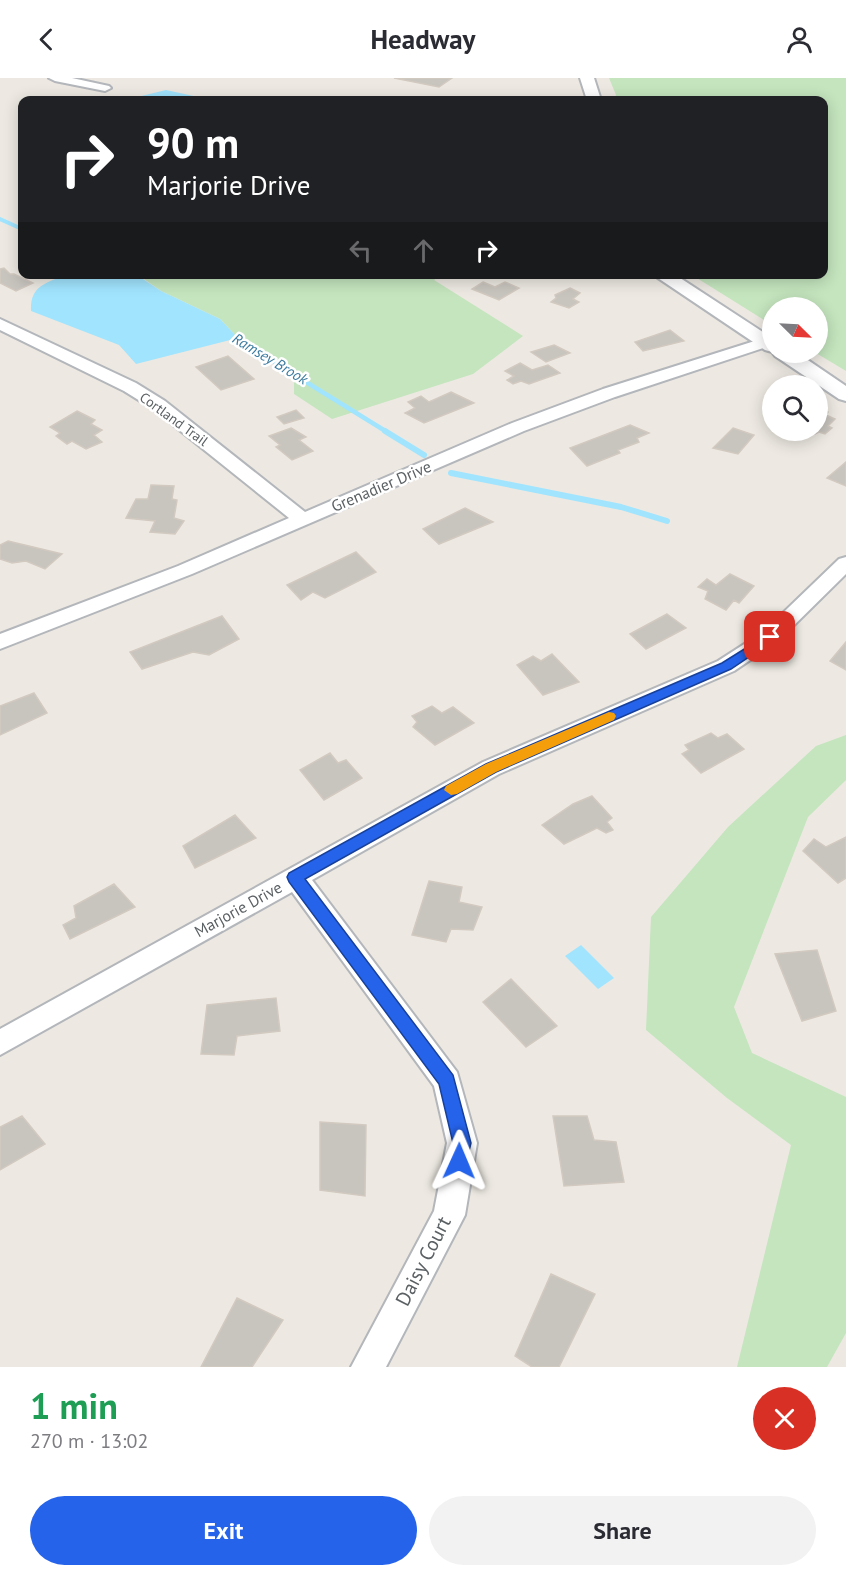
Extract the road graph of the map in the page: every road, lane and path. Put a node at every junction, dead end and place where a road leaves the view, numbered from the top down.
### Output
1 (55, 78) edge
2 (587, 78) edge
3 (105, 88) dead end
4 (593, 96) edge
5 (670, 279) edge
6 (0, 324) edge
7 (762, 339) edge
8 (762, 350) edge
9 (798, 363) edge
10 (846, 395) edge
11 (303, 519) junction
12 (846, 563) edge
13 (0, 642) edge
14 (295, 877) junction
15 (0, 1043) edge
16 (368, 1367) edge

1 - 3 street
2 - 4 street
5 - 7 street
6 - 11 street, Cortland Trail
8 - 11 street, Grenadier Drive
9 - 10 street
11 - 13 street, Grenadier Drive
12 - 14 street, Marjorie Drive
14 - 15 street, Marjorie Drive
14 - 16 street, Daisy Court

